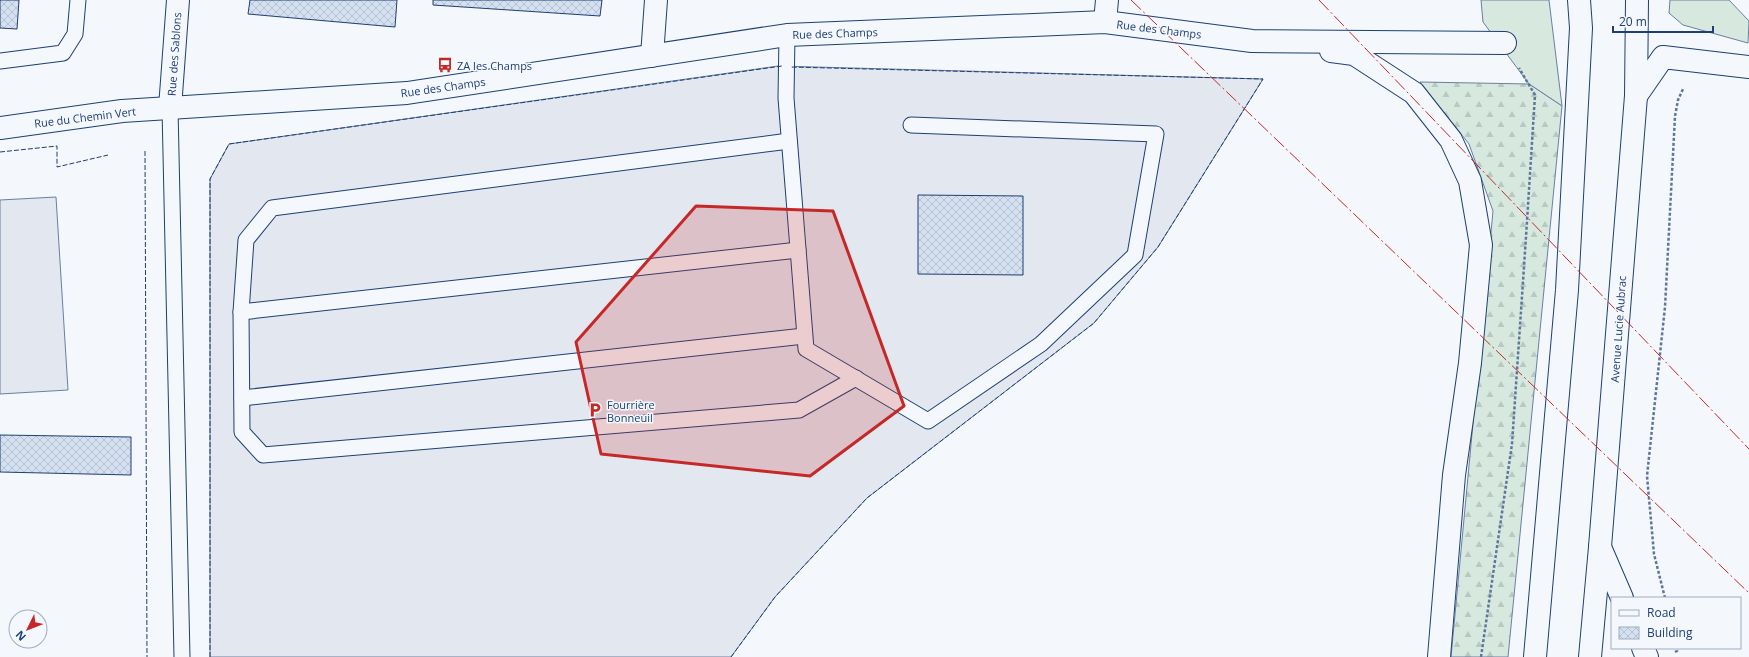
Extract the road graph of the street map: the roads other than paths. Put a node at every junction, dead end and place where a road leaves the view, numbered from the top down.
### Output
1 (78, 0) edge
2 (178, 0) edge
3 (656, 0) edge
4 (1107, 0) edge
5 (1579, 0) edge
6 (1637, 0) edge
7 (1105, 22) junction
8 (787, 35) junction
9 (1252, 41) junction
10 (1505, 43) road end
11 (652, 56) junction
12 (0, 61) edge
13 (1749, 67) edge
14 (1636, 96) junction
15 (170, 108) junction
16 (911, 125) dead end
17 (0, 128) edge
18 (790, 141) junction
19 (798, 250) junction
20 (241, 312) junction
21 (804, 336) junction
22 (856, 378) junction
23 (242, 398) junction
24 (1600, 547) junction
25 (1622, 597) edge
26 (182, 657) edge
27 (1439, 657) edge
28 (1535, 657) edge
29 (1590, 657) edge

1 - 12 lane
2 - 15 main road, Rue des Sablons
3 - 11 main road
4 - 7 main road
5 - 28 main road
6 - 14 main road, Avenue Lucie Aubrac
7 - 8 main road, Rue des Champs
7 - 9 main road, Rue des Champs
8 - 11 main road, Rue des Champs
8 - 18 lane
9 - 10 main road, Rue des Champs
9 - 27 main road
11 - 15 main road, Rue des Champs
13 - 14 main road
14 - 24 main road, Avenue Lucie Aubrac
15 - 17 main road, Rue du Chemin Vert
15 - 26 lane
16 - 22 lane
18 - 19 lane
18 - 20 lane
19 - 20 lane
19 - 21 lane
20 - 23 lane
21 - 22 lane
21 - 23 lane
22 - 23 lane
24 - 25 main road
24 - 29 main road, Avenue Lucie Aubrac

